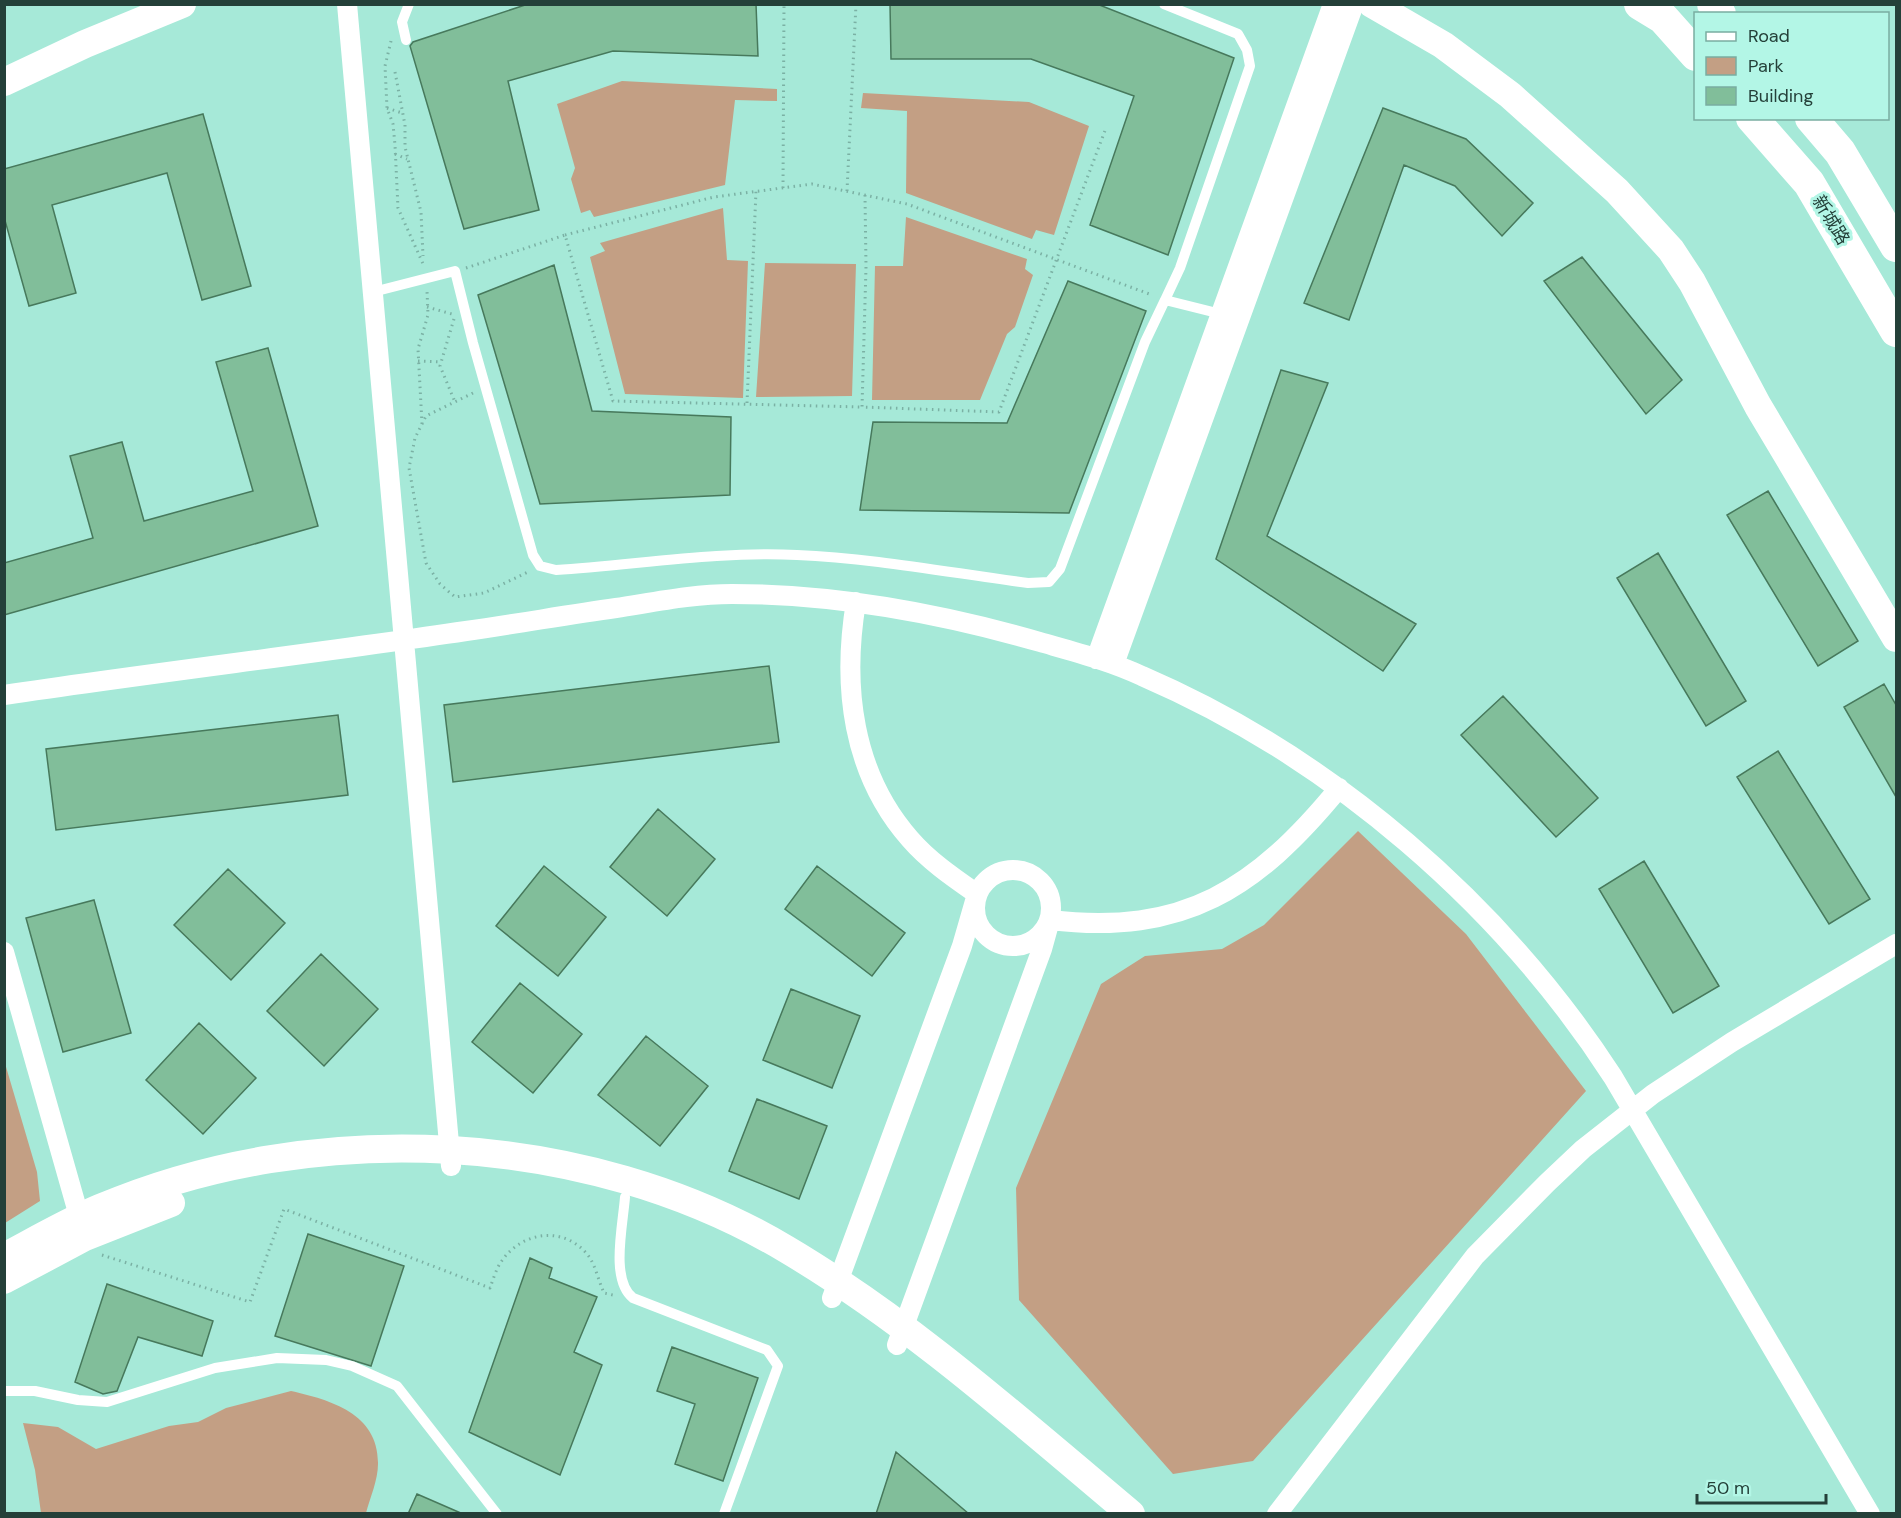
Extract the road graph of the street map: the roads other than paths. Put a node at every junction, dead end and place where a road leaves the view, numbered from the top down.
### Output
1 (182, 4) edge
2 (348, 4) edge
3 (409, 4) edge
4 (1164, 4) edge
5 (1333, 4) edge
6 (1354, 4) edge
7 (1372, 4) edge
8 (1640, 4) edge
9 (406, 40) dead end
10 (1694, 54) edge
11 (4, 82) edge
12 (1754, 120) edge
13 (1813, 120) edge
14 (1896, 246) edge
15 (373, 292) junction
16 (1165, 300) junction
17 (1221, 314) junction
18 (1896, 331) edge
19 (856, 602) junction
20 (1896, 638) edge
21 (404, 639) junction
22 (1105, 662) junction
23 (4, 695) edge
24 (1339, 788) junction
25 (977, 894) junction
26 (1050, 920) junction
27 (1896, 944) edge
28 (4, 952) edge
29 (1631, 1109) junction
30 (450, 1158) junction
31 (625, 1197) junction
32 (82, 1227) junction
33 (4, 1257) edge
34 (4, 1280) edge
35 (835, 1289) junction
36 (900, 1336) junction
37 (4, 1391) edge
38 (497, 1514) edge
39 (723, 1514) edge
40 (1102, 1514) edge
41 (1131, 1514) edge
42 (1277, 1514) edge
43 (1870, 1514) edge

1 - 11 main road
2 - 15 street
3 - 9 lane
4 - 16 lane
5 - 17 street
6 - 22 street
7 - 20 main road
8 - 10 main road
12 - 18 main road, 新城路
13 - 14 main road
15 - 16 lane
15 - 21 street
16 - 17 lane
17 - 22 street
19 - 21 street
19 - 22 street
19 - 25 street
21 - 23 street
21 - 30 street
22 - 24 street
24 - 26 street
24 - 29 street
25 - 26 street
25 - 26 street
25 - 35 street
26 - 36 street
27 - 29 street
28 - 32 street
29 - 42 street
29 - 43 street
30 - 31 main road
30 - 32 main road
30 - 35 main road
31 - 35 main road
31 - 39 lane
32 - 33 main road
32 - 34 main road
35 - 36 main road
36 - 40 main road
36 - 41 main road
37 - 38 lane

